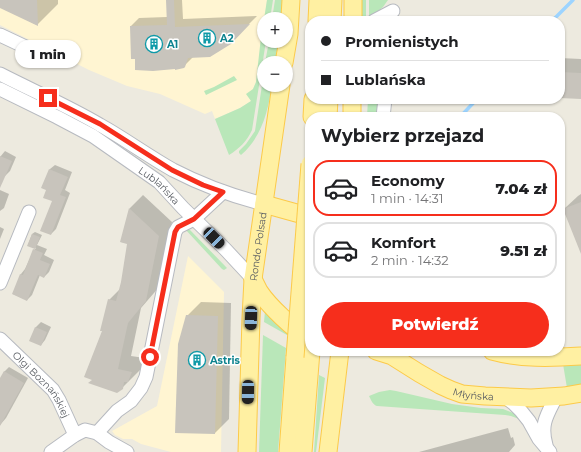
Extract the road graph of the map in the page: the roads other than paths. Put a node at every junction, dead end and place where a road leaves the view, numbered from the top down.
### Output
1 (291, 0) edge
2 (318, 0) edge
3 (333, 0) edge
4 (353, 0) edge
5 (393, 11) edge
6 (317, 16) edge
7 (332, 16) edge
8 (353, 16) edge
9 (384, 16) edge
10 (0, 35) edge
11 (285, 56) edge
12 (51, 60) dead end
13 (0, 74) edge
14 (0, 89) edge
15 (280, 92) edge
16 (223, 192) junction
17 (264, 204) junction
18 (29, 212) dead end
19 (305, 216) edge
20 (194, 219) junction
21 (253, 279) junction
22 (0, 283) edge
23 (305, 300) edge
24 (305, 335) edge
25 (1, 345) edge
26 (303, 354) edge
27 (339, 356) edge
28 (392, 356) edge
29 (517, 356) edge
30 (581, 356) edge
31 (581, 393) edge
32 (505, 397) junction
33 (556, 397) junction
34 (97, 433) junction
35 (75, 435) junction
36 (549, 450) edge
37 (51, 452) edge
38 (127, 452) edge
39 (247, 452) edge
40 (288, 452) edge
41 (303, 452) edge
42 (328, 452) edge

1 - 11 main road
2 - 6 main road
3 - 7 main road
4 - 8 main road
5 - 9 street
10 - 12 street
13 - 16 street, Lublańska
14 - 20 street, Lublańska
15 - 17 main road
16 - 17 street, Lublańska
16 - 20 street
17 - 19 main road, Rondo Polsad
17 - 21 main road, Rondo Polsad
18 - 22 street
20 - 21 street, Lublańska
20 - 34 street
21 - 24 main road, Rondo Polsad
21 - 39 main road
23 - 26 main road, bridge
25 - 35 street, Olgi Boznańskiej
26 - 40 main road
26 - 41 main road
27 - 42 main road
28 - 32 main road, Młyńska
29 - 30 main road
31 - 33 main road, Młyńska
32 - 33 main road, Młyńska
32 - 36 street
33 - 36 street
34 - 35 street
34 - 38 street
35 - 37 street

